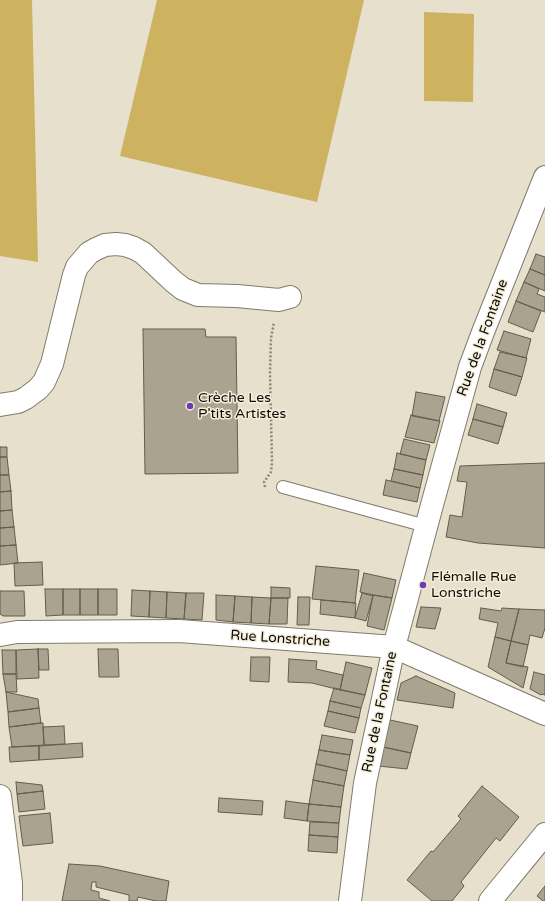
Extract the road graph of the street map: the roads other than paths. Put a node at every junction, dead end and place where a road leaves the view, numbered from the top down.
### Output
1 (545, 177) edge
2 (284, 298) road end
3 (0, 405) edge
4 (283, 487) road end
5 (426, 526) junction
6 (0, 635) edge
7 (394, 647) junction
8 (545, 714) edge
9 (0, 796) edge
10 (545, 834) edge
11 (11, 901) edge
12 (350, 901) edge
13 (490, 901) edge

1 - 5 street, Rue de la Fontaine
2 - 3 street
4 - 5 lane
5 - 7 street, Rue de la Fontaine
6 - 7 street, Rue Lonstriche
7 - 8 street, Rue Lonstriche
7 - 12 street, Rue de la Fontaine
9 - 11 street
10 - 13 street

